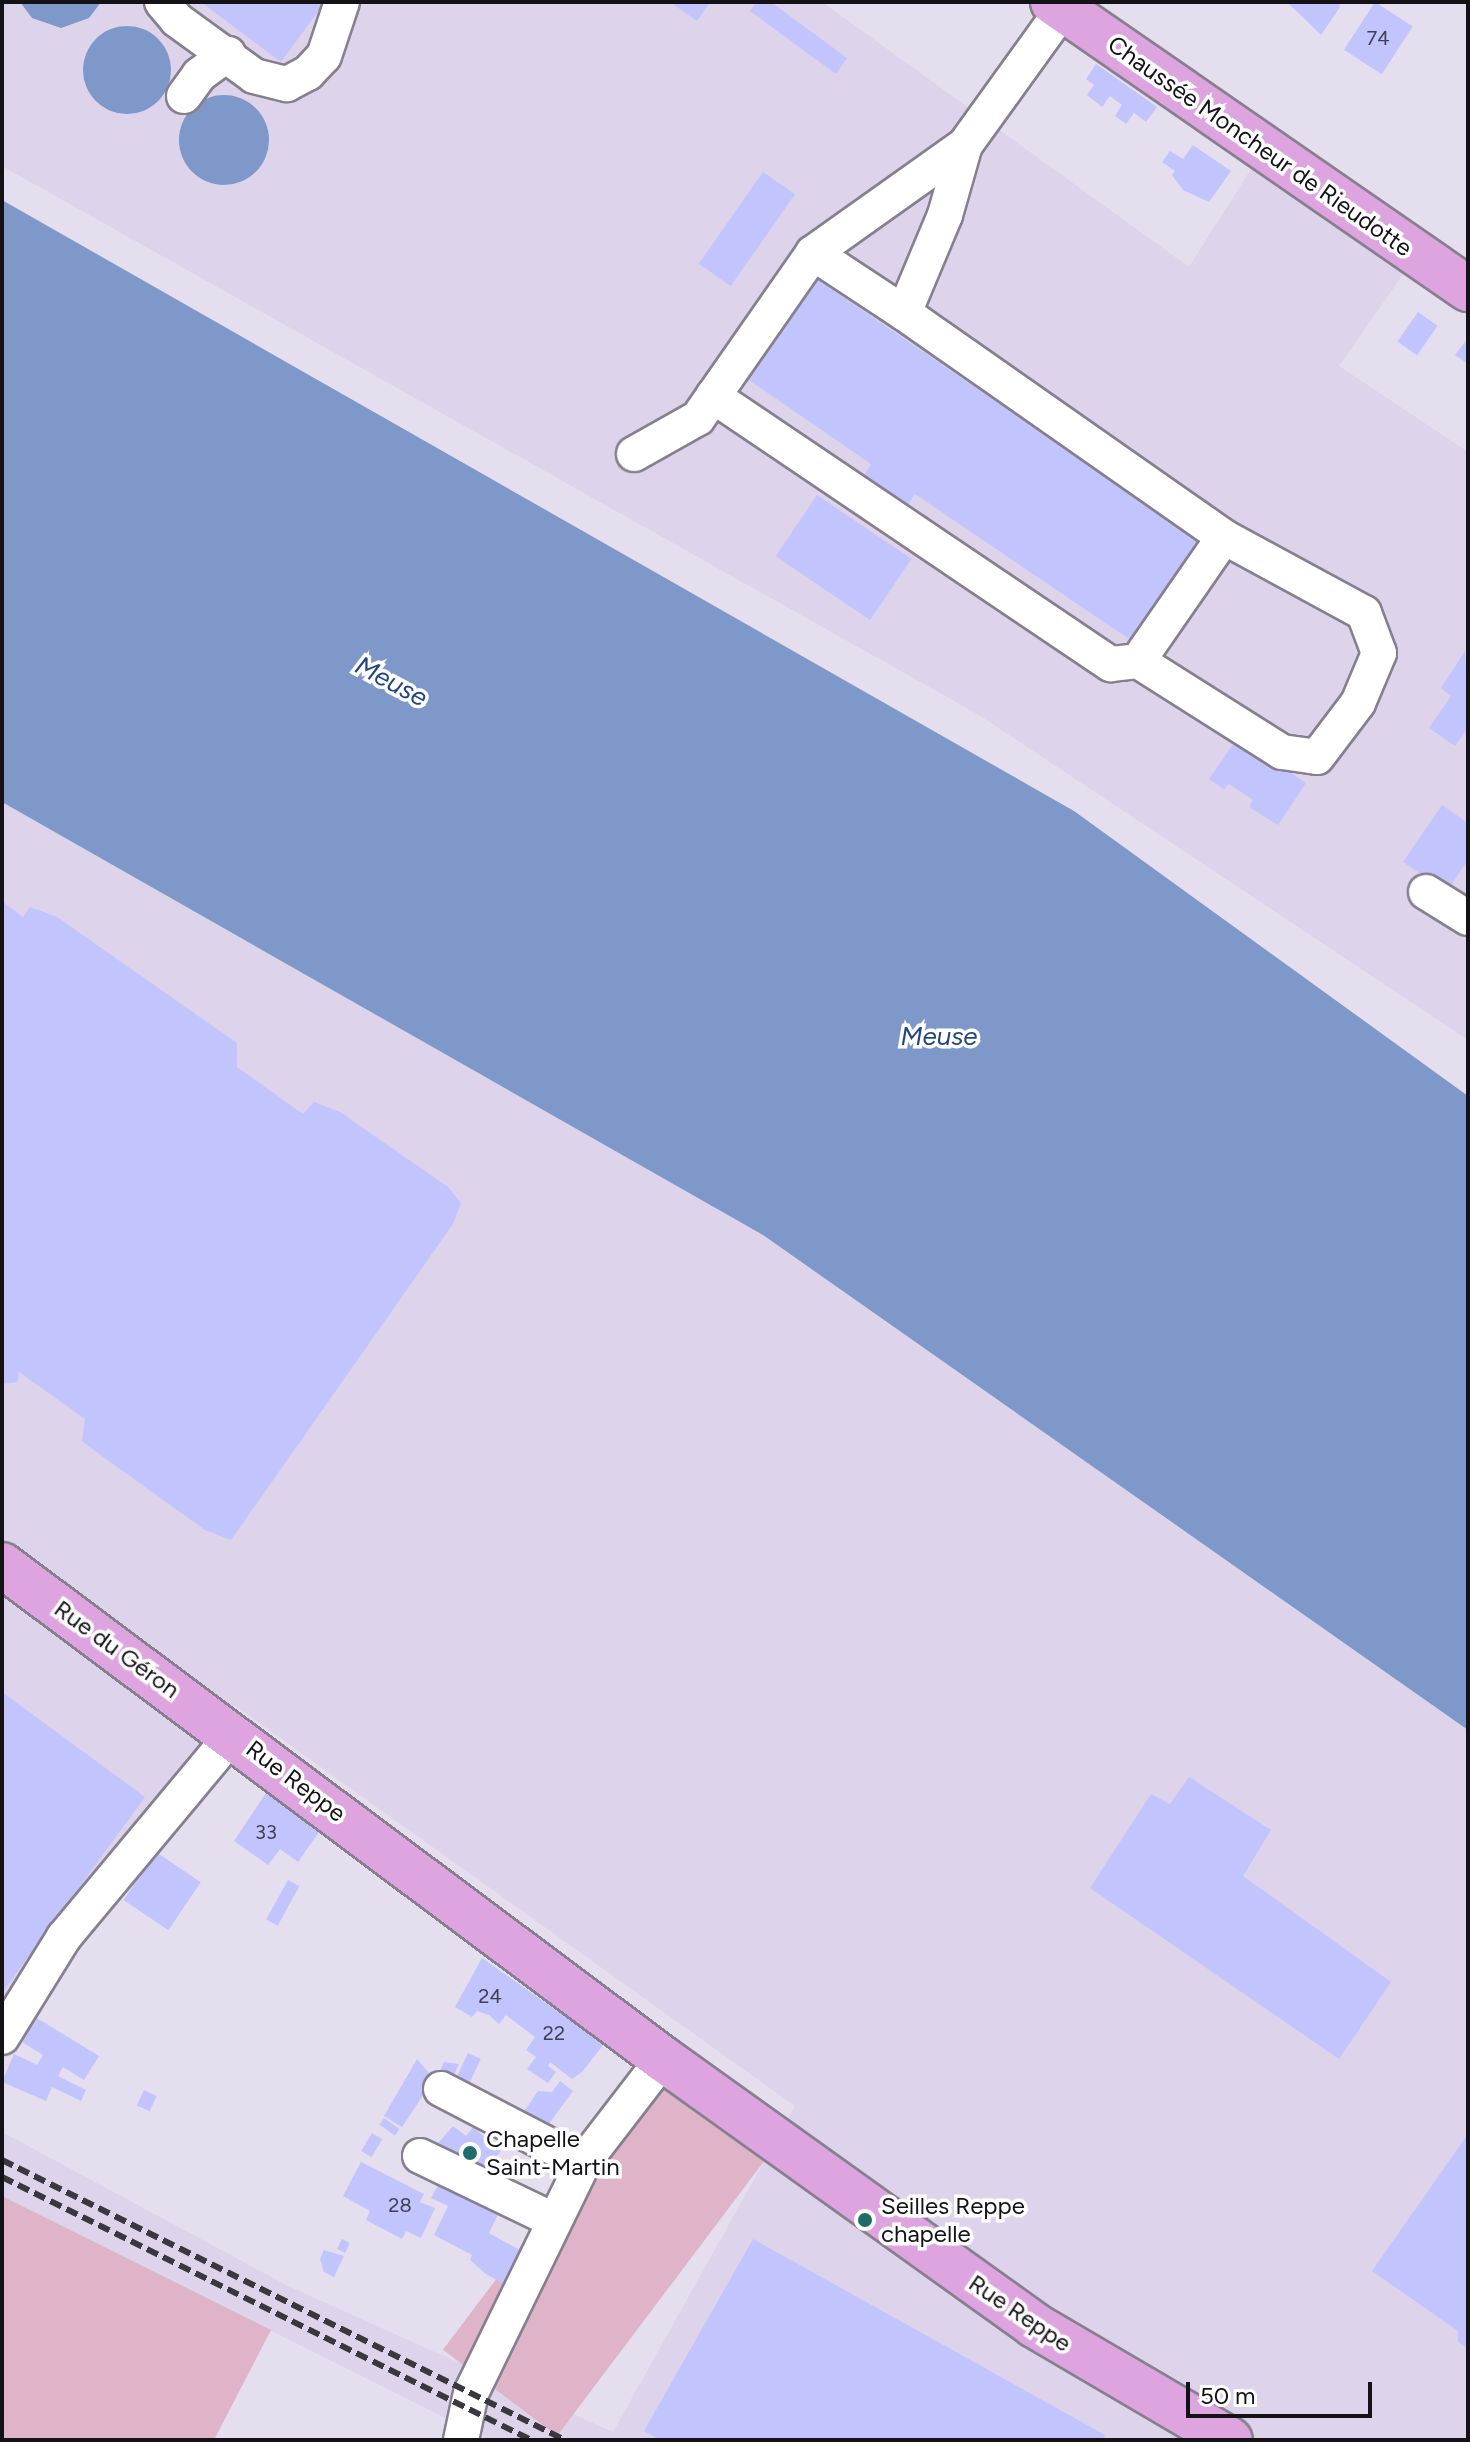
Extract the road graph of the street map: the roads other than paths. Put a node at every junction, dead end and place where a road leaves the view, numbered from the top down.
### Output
1 (162, 2) edge
2 (342, 2) edge
3 (1058, 6) edge
4 (228, 54) junction
5 (184, 96) dead end
6 (965, 145) junction
7 (813, 253) junction
8 (1468, 289) edge
9 (904, 313) junction
10 (713, 396) junction
11 (634, 454) dead end
12 (1224, 537) junction
13 (1138, 661) junction
14 (1426, 892) dead end
15 (1468, 918) edge
16 (2, 1565) edge
17 (233, 1734) junction
18 (2, 2037) edge
19 (663, 2059) junction
20 (441, 2089) dead end
21 (420, 2156) dead end
22 (583, 2163) junction
23 (553, 2220) junction
24 (461, 2440) edge
25 (1230, 2440) edge

1 - 4 street
2 - 4 street
3 - 6 street
3 - 8 main road, Chaussée Moncheur de Rieudotte
4 - 5 street
6 - 7 street
6 - 9 street
7 - 9 street
7 - 10 street
9 - 12 street
10 - 11 street
10 - 13 street
12 - 13 street
12 - 13 street
14 - 15 street
16 - 17 main road, Rue du Géron
17 - 18 street, Rue Reppe
17 - 19 main road, Rue Reppe
19 - 22 street
19 - 25 main road, Rue Reppe
20 - 22 street
21 - 23 street
22 - 23 street
23 - 24 street

